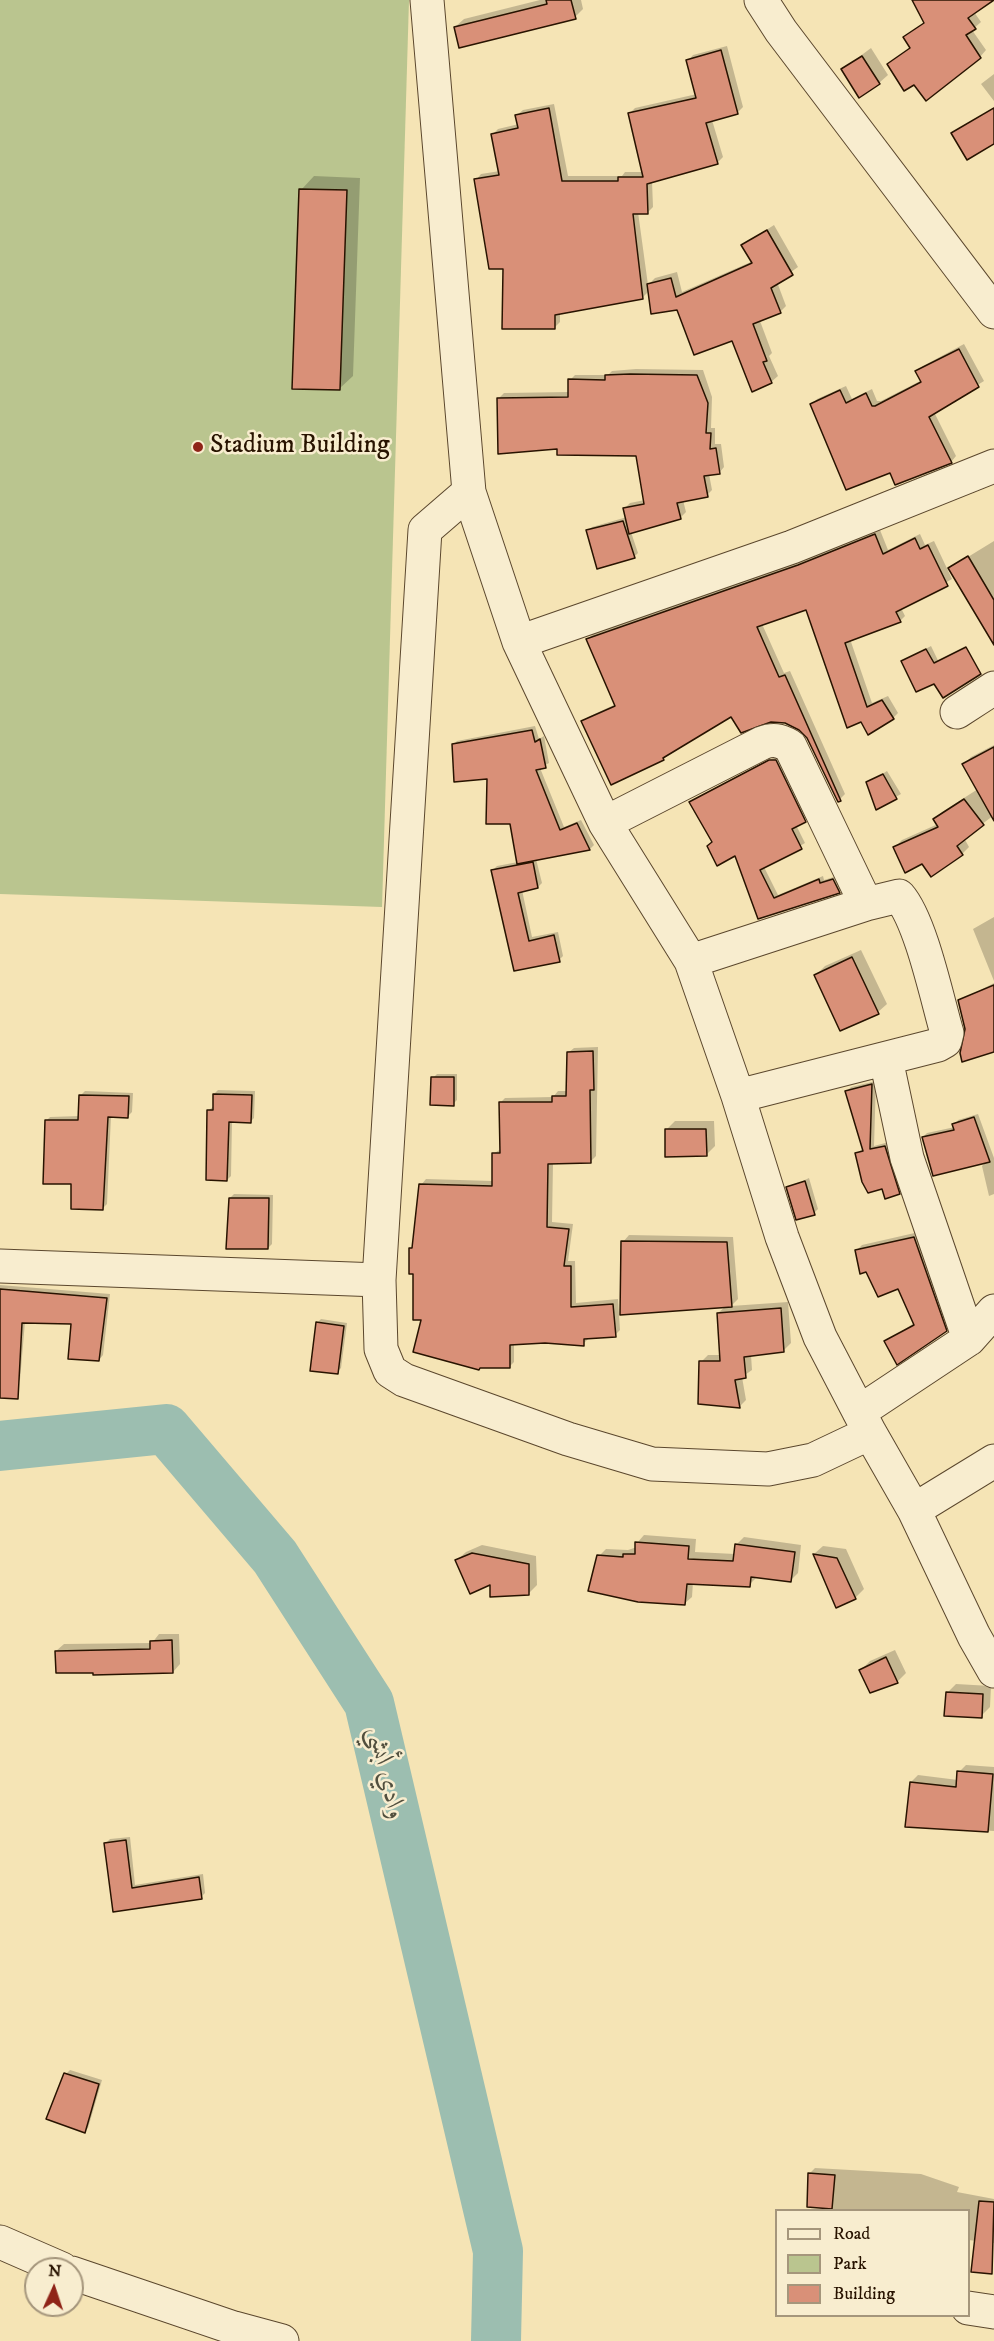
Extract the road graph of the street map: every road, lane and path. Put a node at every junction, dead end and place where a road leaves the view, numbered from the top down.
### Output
1 (427, 0) edge
2 (761, 0) edge
3 (984, 276) edge
4 (994, 312) edge
5 (994, 466) edge
6 (469, 492) junction
7 (519, 642) junction
8 (994, 687) edge
9 (957, 712) dead end
10 (605, 823) junction
11 (866, 904) junction
12 (690, 961) junction
13 (886, 1059) junction
14 (738, 1096) junction
15 (0, 1266) edge
16 (379, 1280) junction
17 (994, 1311) edge
18 (969, 1339) junction
19 (864, 1423) junction
20 (994, 1461) edge
21 (914, 1510) junction
22 (984, 1632) edge
23 (994, 1671) edge
24 (0, 2242) edge
25 (34, 2257) edge
26 (84, 2278) edge
27 (970, 2308) edge
28 (994, 2312) edge
29 (233, 2335) edge
30 (282, 2341) edge

1 - 6 street
2 - 3 street
3 - 4 street
5 - 7 street
6 - 7 street
6 - 16 street
7 - 10 street
8 - 9 street
10 - 11 street
10 - 12 street
11 - 12 street
11 - 13 street
12 - 14 street
13 - 14 street
13 - 18 street
14 - 19 street
15 - 16 street
16 - 19 street
17 - 18 street
18 - 19 street
19 - 21 street
20 - 21 street
21 - 22 street
22 - 23 street
24 - 25 street
26 - 29 street
27 - 28 street
29 - 30 street

